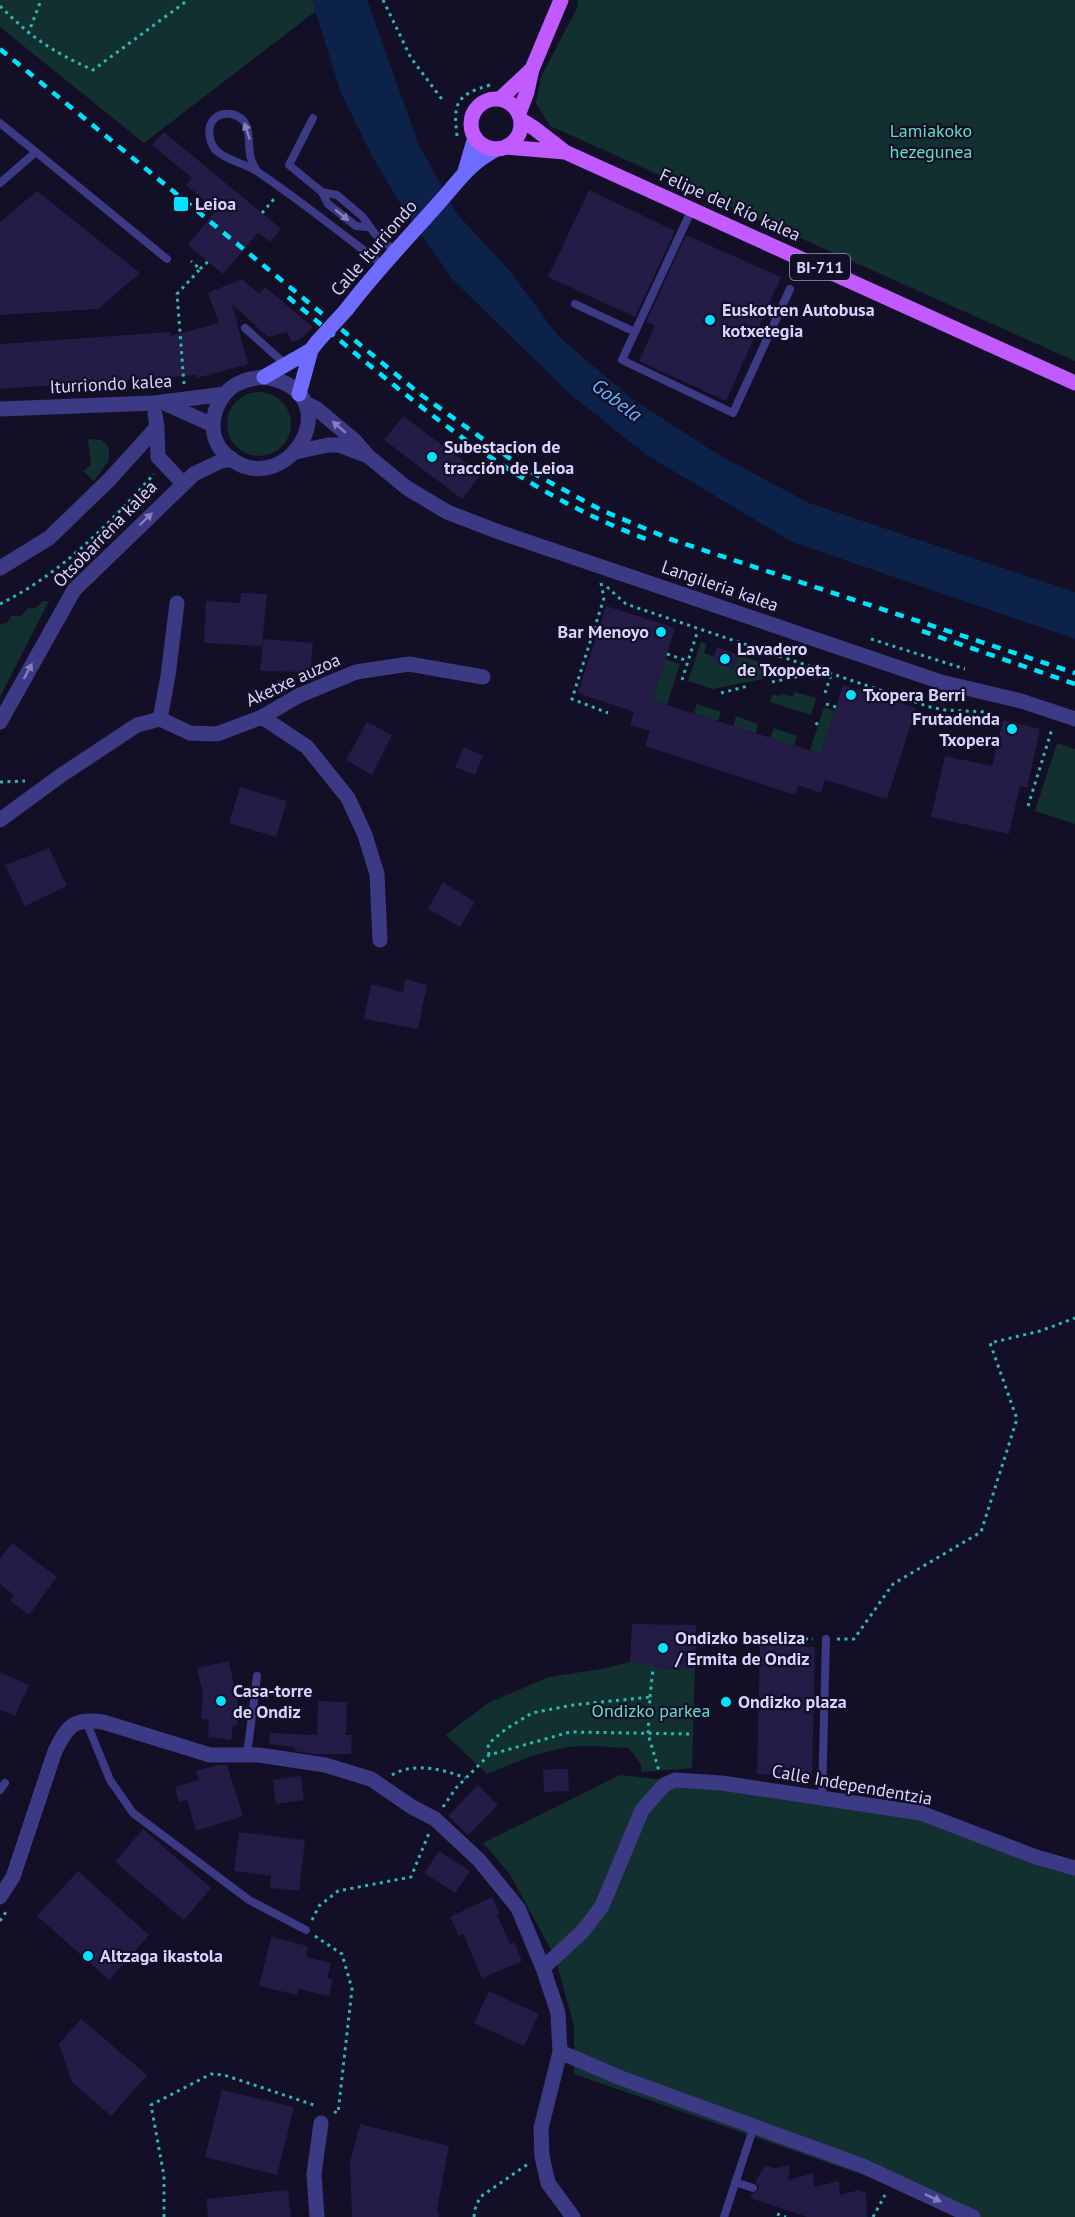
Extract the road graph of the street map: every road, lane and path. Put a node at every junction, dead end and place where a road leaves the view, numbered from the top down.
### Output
1 (42, 0) edge
2 (188, 0) edge
3 (383, 0) edge
4 (561, 0) edge
5 (0, 6) edge
6 (28, 34) junction
7 (532, 69) junction
8 (486, 86) dead end
9 (500, 99) junction
10 (444, 102) dead end
11 (520, 116) junction
12 (312, 118) dead end
13 (0, 123) edge
14 (458, 136) dead end
15 (475, 137) junction
16 (501, 148) junction
17 (36, 152) junction
18 (565, 152) junction
19 (257, 171) junction
20 (465, 171) junction
21 (0, 183) edge
22 (281, 190) junction
23 (322, 192) junction
24 (692, 209) junction
25 (262, 213) dead end
26 (368, 226) junction
27 (395, 251) junction
28 (167, 259) dead end
29 (212, 259) dead end
30 (191, 261) dead end
31 (383, 265) junction
32 (200, 269) junction
33 (790, 289) dead end
34 (575, 304) dead end
35 (245, 328) dead end
36 (635, 332) junction
37 (314, 346) junction
38 (285, 364) junction
39 (264, 377) junction
40 (1075, 382) edge
41 (174, 385) dead end
42 (225, 394) junction
43 (302, 398) junction
44 (0, 409) edge
45 (159, 414) junction
46 (213, 425) junction
47 (296, 452) junction
48 (368, 456) junction
49 (232, 459) junction
50 (164, 463) junction
51 (178, 478) dead end
52 (0, 568) edge
53 (177, 603) dead end
54 (0, 604) edge
55 (698, 629) junction
56 (667, 654) dead end
57 (688, 661) junction
58 (821, 671) junction
59 (831, 675) junction
60 (483, 676) dead end
61 (682, 680) dead end
62 (772, 682) dead end
63 (748, 686) dead end
64 (721, 693) dead end
65 (825, 693) dead end
66 (826, 704) dead end
67 (836, 707) dead end
68 (993, 712) dead end
69 (608, 713) dead end
70 (262, 717) junction
71 (160, 719) junction
72 (1075, 719) edge
73 (0, 722) edge
74 (1043, 725) dead end
75 (1028, 806) dead end
76 (0, 820) edge
77 (380, 940) dead end
78 (1075, 1318) edge
79 (760, 1638) dead end
80 (826, 1639) junction
81 (653, 1668) dead end
82 (257, 1676) dead end
83 (650, 1697) junction
84 (85, 1719) junction
85 (648, 1734) junction
86 (692, 1734) dead end
87 (247, 1755) junction
88 (489, 1755) junction
89 (465, 1778) junction
90 (377, 1784) junction
91 (660, 1790) junction
92 (822, 1798) junction
93 (435, 1819) junction
94 (1075, 1868) edge
95 (0, 1897) edge
96 (306, 1930) junction
97 (543, 1968) junction
98 (560, 2052) junction
99 (321, 2123) dead end
100 (754, 2126) junction
101 (542, 2156) junction
102 (893, 2179) junction
103 (735, 2182) junction
104 (753, 2188) dead end
105 (777, 2214) dead end
106 (164, 2217) edge
107 (317, 2217) edge
108 (474, 2217) edge
109 (573, 2217) edge
110 (724, 2217) edge
111 (786, 2217) edge
112 (873, 2217) edge
113 (973, 2217) edge

1 - 6 path
2 - 6 path
3 - 10 path
4 - 7 main road
5 - 6 path
7 - 9 main road
7 - 11 main road
8 - 14 path
9 - 11 main road
9 - 15 main road
11 - 16 main road
11 - 18 main road, Felipe del Río kalea / BI-711
12 - 23 lane
13 - 17 lane
15 - 16 main road
15 - 20 street, Calle Iturriondo
16 - 18 main road, Felipe del Río kalea / BI-711
16 - 20 street, Calle Iturriondo
17 - 21 lane
17 - 28 lane
18 - 24 main road, Felipe del Río kalea / BI-711
19 -> 19 lane
19 - 22 lane
20 - 27 street, Calle Iturriondo
22 - 25 path
22 - 31 lane
23 - 26 lane
23 -> 26 lane
24 - 36 lane
24 - 40 main road, Felipe del Río kalea / BI-711
26 - 27 lane
27 - 31 street, Calle Iturriondo
29 - 32 path
30 - 32 path
31 - 37 street, Calle Iturriondo, bridge
32 - 41 path
33 - 36 lane
34 - 36 lane
35 - 38 lane
37 - 38 street, Calle Iturriondo
37 - 43 street, Calle Iturriondo
38 - 39 street, Calle Iturriondo
39 - 42 street
39 - 43 street
42 - 45 street, Iturriondo kalea
42 - 46 street
43 - 47 street
48 -> 43 street, Langileria kalea
44 - 45 street, Iturriondo kalea
45 - 46 street
45 - 50 street
45 - 52 street
46 - 49 street
47 - 48 street, Langileria kalea
47 - 49 street
48 - 72 street, Langileria kalea
73 -> 49 street, Otsobarrena kalea
50 - 51 street
50 - 54 path
53 - 71 street
55 - 57 path
55 - 58 path
55 - 69 path
56 - 57 path
57 - 61 path
58 - 59 path
58 - 62 path
59 - 65 path
59 - 68 path
60 - 70 street, Aketxe auzoa
63 - 64 path
66 - 67 path
70 - 71 street, Aketxe auzoa
70 - 77 street
71 - 76 street
74 - 75 path
78 - 80 path
79 - 80 path
80 - 92 lane
81 - 83 path
82 - 87 lane
83 - 85 path
83 - 88 path
84 - 87 street
84 - 95 street
84 - 96 lane
85 - 86 path
85 - 88 path
85 - 91 path
87 - 90 street
88 - 89 path
89 - 90 path
89 - 93 path
90 - 93 street
91 - 92 street, Calle Independentzia
91 - 97 street
92 - 94 street, Calle Independentzia
93 - 96 path
93 - 97 street
96 - 106 path
97 - 98 street
98 - 100 street
98 - 101 street
99 - 107 street
100 - 102 street
100 - 103 lane
101 - 108 path
101 - 109 street
102 - 112 path
102 -> 113 street
103 - 104 lane
103 - 110 lane
105 - 111 path

